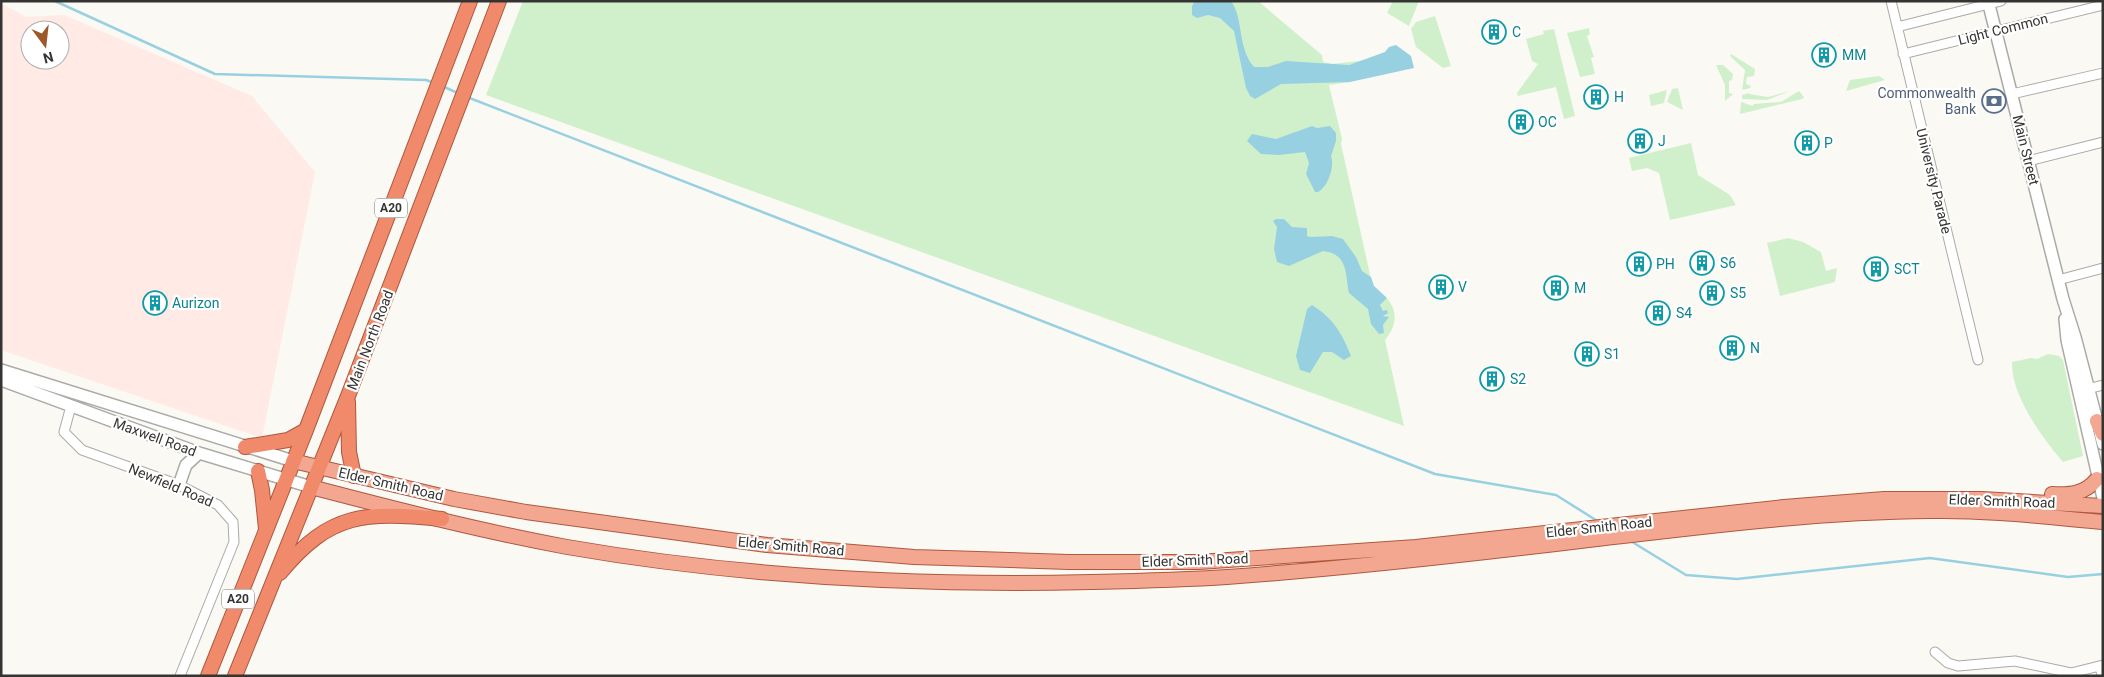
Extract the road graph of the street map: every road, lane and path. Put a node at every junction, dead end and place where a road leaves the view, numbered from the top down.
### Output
1 (470, 1) edge
2 (499, 1) edge
3 (1891, 1) edge
4 (2001, 1) edge
5 (1989, 3) edge
6 (2103, 5) edge
7 (1896, 27) junction
8 (1996, 31) junction
9 (1903, 54) junction
10 (2103, 73) edge
11 (2012, 94) junction
12 (2103, 142) edge
13 (2028, 161) junction
14 (2103, 268) edge
15 (2058, 280) junction
16 (1978, 360) dead end
17 (1, 370) edge
18 (1, 380) edge
19 (2103, 385) edge
20 (2083, 390) junction
21 (77, 394) junction
22 (348, 396) junction
23 (70, 406) junction
24 (159, 420) junction
25 (2096, 421) junction
26 (306, 430) junction
27 (2103, 434) edge
28 (153, 436) junction
29 (2103, 444) edge
30 (245, 448) junction
31 (199, 453) junction
32 (293, 461) junction
33 (318, 468) junction
34 (258, 471) junction
35 (354, 476) junction
36 (2097, 479) junction
37 (286, 480) junction
38 (179, 486) junction
39 (311, 486) junction
40 (2103, 498) edge
41 (1884, 499) junction
42 (2103, 506) edge
43 (442, 519) junction
44 (2103, 522) edge
45 (1632, 529) junction
46 (266, 530) junction
47 (1015, 560) junction
48 (1069, 562) junction
49 (1043, 583) junction
50 (270, 586) junction
51 (1935, 652) dead end
52 (2101, 665) edge
53 (2058, 673) edge
54 (180, 676) edge
55 (208, 676) edge
56 (236, 676) edge
57 (2102, 676) edge

1 - 26 highway, Main North Road / A20
2 - 22 highway, Main North Road / A20
3 - 7 street, University Parade
4 - 5 street, Light Common
5 - 7 street, Light Common
5 - 8 street, Main Street
6 - 8 street, Light Common
7 - 9 street, University Parade
8 - 9 street, Light Common
8 - 11 street, Main Street
9 - 16 street, University Parade
10 - 11 street
11 - 13 street, Main Street
12 - 13 street
13 - 15 street, Main Street
14 - 15 street
15 - 20 street, Main Street
17 - 21 street, Maxwell Road
18 - 23 street, Maxwell Road
19 - 20 street
20 - 25 street, Main Street
20 - 36 street, Main Street
21 - 23 street
21 - 24 street, Maxwell Road
22 - 33 highway, Main North Road / A20
22 - 35 highway
23 - 28 street, Maxwell Road
23 - 38 street, Newfield Road
24 - 28 street
24 - 30 street, Maxwell Road
25 - 27 main road
25 - 29 street, Main Street
26 - 30 highway
26 - 32 highway, Main North Road / A20
28 - 31 street, Maxwell Road
30 - 32 street, Maxwell Road
31 - 34 street, Maxwell Road
31 - 38 street
32 - 33 main road, Elder Smith Road
32 - 37 highway, Main North Road / A20
33 - 35 main road, Elder Smith Road
33 - 39 highway, Main North Road / A20
34 - 37 street, Maxwell Road
34 - 46 highway
35 - 47 main road, Elder Smith Road
36 - 40 street, Main Street
36 - 41 main road
37 - 39 street, Maxwell Road
37 - 46 highway, Main North Road / A20
38 - 54 street, Newfield Road
39 - 43 main road, Elder Smith Road
39 - 50 highway, Main North Road / A20
41 - 42 main road, Elder Smith Road
41 - 45 main road, Elder Smith Road
43 - 49 main road, Elder Smith Road
43 - 50 highway
44 - 45 main road, Elder Smith Road
45 - 48 main road, Elder Smith Road
45 - 49 main road, Elder Smith Road
46 - 55 highway, Main North Road / A20
47 - 48 main road, Elder Smith Road
47 - 49 main road
48 - 49 main road
50 - 56 highway, Main North Road / A20
51 - 53 street
52 - 53 street
52 - 57 street

